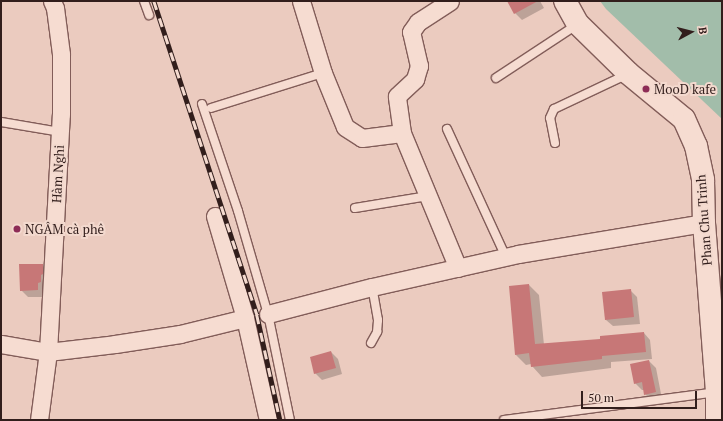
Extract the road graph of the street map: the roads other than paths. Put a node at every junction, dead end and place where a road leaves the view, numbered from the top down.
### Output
1 (52, 1) edge
2 (144, 1) edge
3 (301, 1) edge
4 (450, 1) edge
5 (565, 1) edge
6 (149, 15) dead end
7 (578, 24) junction
8 (323, 73) junction
9 (628, 73) junction
10 (496, 78) dead end
11 (202, 104) dead end
12 (211, 108) dead end
13 (1, 122) edge
14 (447, 129) dead end
15 (60, 132) junction
16 (402, 133) junction
17 (555, 143) dead end
18 (428, 196) junction
19 (355, 208) dead end
20 (216, 216) dead end
21 (704, 224) junction
22 (506, 257) junction
23 (458, 268) junction
24 (372, 287) junction
25 (268, 314) junction
26 (245, 318) junction
27 (371, 343) dead end
28 (1, 344) edge
29 (48, 352) junction
30 (717, 391) junction
31 (39, 420) edge
32 (268, 420) edge
33 (290, 420) edge
34 (504, 420) edge
35 (717, 420) edge

1 - 15 street, Hàm Nghi
2 - 6 lane
3 - 8 street
4 - 16 street
5 - 7 street, Phan Chu Trinh
7 - 9 street, Phan Chu Trinh
7 - 10 lane
8 - 12 lane
8 - 16 street
9 - 17 lane
9 - 21 street, Phan Chu Trinh
11 - 25 lane
13 - 15 lane
14 - 22 lane
15 - 29 street, Hàm Nghi
16 - 18 street
18 - 19 lane
18 - 23 street
20 - 26 street
21 - 22 street
21 - 30 street, Phan Chu Trinh
22 - 23 street
23 - 24 street
24 - 25 street
24 - 27 lane
25 - 33 lane
26 - 29 street
26 - 32 street
28 - 29 street
29 - 31 street, Hàm Nghi
30 - 34 lane
30 - 35 street, Phan Chu Trinh

